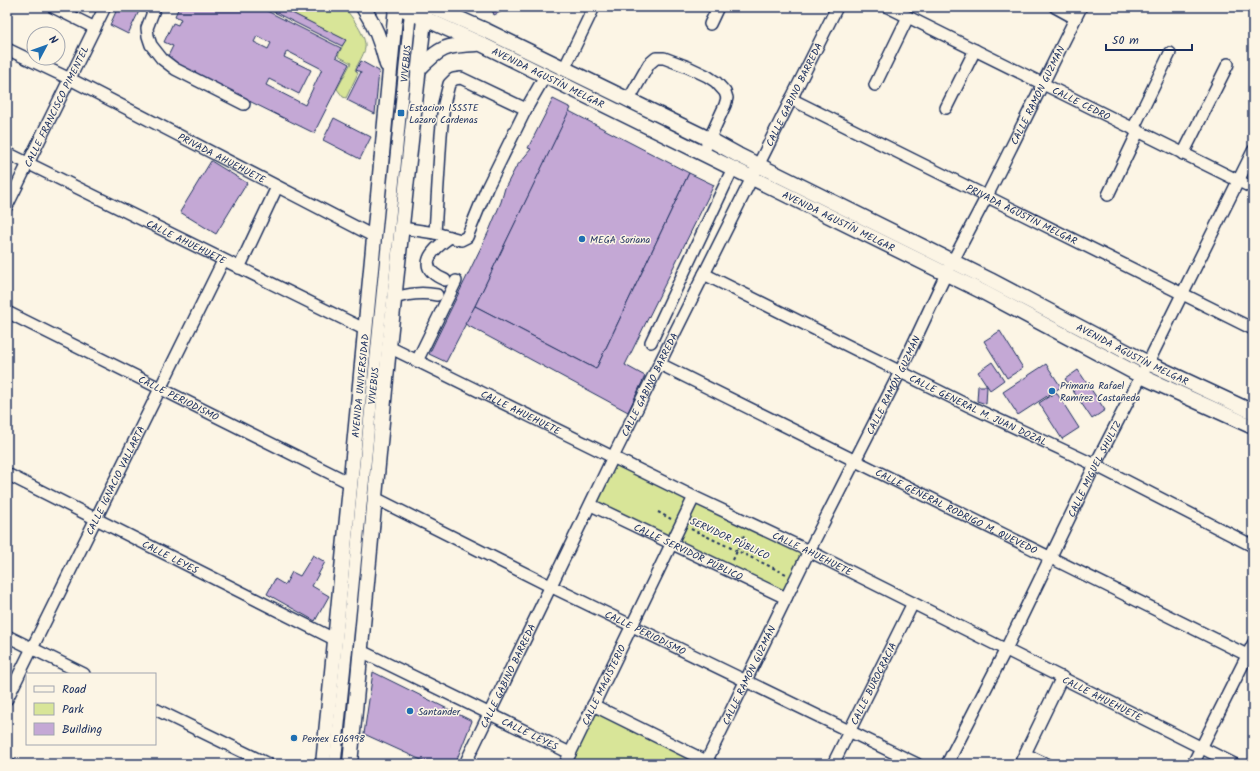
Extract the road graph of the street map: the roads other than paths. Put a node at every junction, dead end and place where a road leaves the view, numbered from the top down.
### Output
1 (52, 7) edge
2 (105, 7) edge
3 (156, 7) edge
4 (363, 7) edge
5 (433, 7) edge
6 (594, 7) edge
7 (718, 7) edge
8 (837, 7) edge
9 (888, 7) edge
10 (1055, 7) edge
11 (1081, 7) edge
12 (404, 8) edge
13 (424, 12) edge
14 (464, 14) edge
15 (908, 17) junction
16 (1075, 18) junction
17 (710, 24) dead end
18 (95, 28) junction
19 (481, 44) junction
20 (7, 49) edge
21 (974, 50) junction
22 (1170, 53) dead end
23 (1228, 64) dead end
24 (564, 69) junction
25 (418, 70) junction
26 (390, 76) junction
27 (545, 76) junction
28 (70, 79) junction
29 (1043, 84) junction
30 (875, 85) dead end
31 (791, 99) junction
32 (628, 101) junction
33 (244, 104) dead end
34 (946, 108) dead end
35 (526, 109) junction
36 (1136, 130) junction
37 (709, 139) junction
38 (1253, 151) edge
39 (7, 153) edge
40 (703, 153) junction
41 (1183, 154) junction
42 (28, 164) junction
43 (758, 164) junction
44 (733, 168) junction
45 (751, 178) junction
46 (1238, 181) junction
47 (277, 187) junction
48 (1253, 188) edge
49 (987, 196) junction
50 (1108, 196) dead end
51 (7, 206) edge
52 (402, 228) junction
53 (435, 233) junction
54 (375, 237) junction
55 (450, 237) junction
56 (223, 261) junction
57 (239, 268) junction
58 (950, 268) junction
59 (704, 274) junction
60 (445, 280) dead end
61 (456, 281) dead end
62 (1182, 294) junction
63 (437, 295) dead end
64 (394, 298) junction
65 (7, 312) edge
66 (1253, 329) edge
67 (366, 330) junction
68 (651, 342) dead end
69 (388, 347) junction
70 (417, 361) junction
71 (660, 364) junction
72 (1144, 370) junction
73 (900, 372) junction
74 (160, 389) junction
75 (1253, 412) edge
76 (1253, 427) edge
77 (613, 457) junction
78 (854, 461) junction
79 (1095, 466) junction
80 (7, 474) edge
81 (350, 483) junction
82 (694, 497) junction
83 (375, 498) junction
84 (591, 505) junction
85 (96, 518) junction
86 (672, 544) junction
87 (1253, 546) edge
88 (809, 551) junction
89 (1050, 558) junction
90 (550, 586) junction
91 (786, 598) junction
92 (912, 603) junction
93 (631, 625) junction
94 (7, 636) edge
95 (334, 638) junction
96 (1253, 644) edge
97 (32, 648) junction
98 (1006, 648) junction
99 (361, 651) junction
100 (1250, 657) edge
101 (82, 673) edge
102 (1062, 678) junction
103 (746, 681) junction
104 (7, 699) edge
105 (593, 705) junction
106 (156, 709) edge
107 (490, 713) junction
108 (849, 731) junction
109 (1201, 748) junction
110 (570, 753) junction
111 (1025, 754) junction
112 (7, 762) edge
113 (708, 763) edge
114 (10, 764) edge
115 (268, 764) edge
116 (323, 764) edge
117 (334, 764) edge
118 (350, 764) edge
119 (465, 764) edge
120 (565, 764) edge
121 (833, 764) edge
122 (917, 764) edge
123 (947, 764) edge
124 (1020, 764) edge
125 (1046, 764) edge
126 (1193, 764) edge
127 (1234, 764) edge

1 - 18 street
2 - 18 street, CALLE FRANCISCO PIMENTEL
3 - 33 street
4 - 26 main road
5 - 14 main road, AVENIDA AGUSTÍN MELGAR
6 - 24 street
7 - 17 street
8 - 31 street, CALLE GABINO BARREDA
9 - 15 street, CALLE CEDRO
10 - 16 street
11 - 16 street, CALLE RAMÓN GUZMÁN
12 - 13 main road, AVENIDA AGUSTÍN MELGAR
12 - 26 main road, AVENIDA UNIVERSIDAD
12 - 117 street, VIVEBUS
13 - 19 main road, AVENIDA AGUSTÍN MELGAR
13 - 25 main road
14 - 24 main road, AVENIDA AGUSTÍN MELGAR
15 - 21 street, CALLE CEDRO
15 - 30 street
16 - 29 street, CALLE RAMÓN GUZMÁN
18 - 28 street, CALLE FRANCISCO PIMENTEL
19 - 25 main road
19 - 27 main road, AVENIDA AGUSTÍN MELGAR
20 - 28 street, PRIVADA AHUEHUETE
21 - 29 street, CALLE CEDRO
21 - 34 street
22 - 36 street
23 - 41 street
24 - 32 main road, AVENIDA AGUSTÍN MELGAR
25 - 52 main road
26 - 54 main road, AVENIDA UNIVERSIDAD
27 - 35 street
27 - 40 main road, AVENIDA AGUSTÍN MELGAR
28 - 42 street, CALLE FRANCISCO PIMENTEL
28 - 47 street, PRIVADA AHUEHUETE
29 - 36 street, CALLE CEDRO
29 - 49 street, CALLE RAMÓN GUZMÁN
31 - 43 street, CALLE GABINO BARREDA
31 - 49 street, PRIVADA AGUSTÍN MELGAR
32 - 37 main road, AVENIDA AGUSTÍN MELGAR
32 - 37 street
35 - 53 street
35 - 55 street
36 - 41 street, CALLE CEDRO
36 - 50 street
37 - 40 street
37 - 43 main road, AVENIDA AGUSTÍN MELGAR
38 - 46 street, CALLE MIGUEL SHULTZ
39 - 42 street, CALLE AHUEHUETE
40 - 44 main road, AVENIDA AGUSTÍN MELGAR
41 - 46 street, CALLE CEDRO
42 - 51 street, CALLE FRANCISCO PIMENTEL
42 - 56 street, CALLE AHUEHUETE
43 - 45 street, CALLE GABINO BARREDA
43 - 58 main road, AVENIDA AGUSTÍN MELGAR
44 - 45 main road, AVENIDA AGUSTÍN MELGAR
44 - 68 street
45 - 58 main road, AVENIDA AGUSTÍN MELGAR
45 - 59 street, CALLE GABINO BARREDA
46 - 48 street, CALLE CEDRO
46 - 62 street, CALLE MIGUEL SHULTZ
47 - 54 street, PRIVADA AHUEHUETE
47 - 57 street
49 - 58 street, CALLE RAMÓN GUZMÁN
49 - 62 street, PRIVADA AGUSTÍN MELGAR
52 - 53 street
52 - 64 main road
53 - 55 street
54 - 67 main road, AVENIDA UNIVERSIDAD
55 - 60 street
56 - 57 street, CALLE AHUEHUETE
56 - 74 street, CALLE IGNACIO VALLARTA
57 - 67 street, CALLE AHUEHUETE
58 - 72 main road, AVENIDA AGUSTÍN MELGAR
58 - 73 street, CALLE RAMÓN GUZMÁN
59 - 71 street, CALLE GABINO BARREDA
59 - 73 street, CALLE GENERAL M. JUAN DOZAL
61 - 70 street
62 - 66 street, PRIVADA AGUSTÍN MELGAR
62 - 72 street, CALLE MIGUEL SHULTZ
63 - 64 street
64 - 69 main road
65 - 74 street, CALLE PERIODISMO
67 - 81 main road, AVENIDA UNIVERSIDAD
69 - 70 street, CALLE AHUEHUETE
69 - 83 main road
70 - 77 street, CALLE AHUEHUETE
71 - 77 street, CALLE GABINO BARREDA
71 - 78 street, CALLE GENERAL RODRIGO M. QUEVEDO
72 - 75 main road, AVENIDA AGUSTÍN MELGAR
72 - 76 main road, AVENIDA AGUSTÍN MELGAR
72 - 79 street, CALLE MIGUEL SHULTZ
73 - 78 street, CALLE RAMÓN GUZMÁN
73 - 79 street, CALLE GENERAL M. JUAN DOZAL
74 - 81 street, CALLE PERIODISMO
74 - 85 street, CALLE IGNACIO VALLARTA
77 - 82 street, CALLE AHUEHUETE
77 - 84 street, CALLE GABINO BARREDA
78 - 88 street, CALLE RAMÓN GUZMÁN
78 - 89 street, CALLE GENERAL RODRIGO M. QUEVEDO
79 - 87 street, CALLE GENERAL M. JUAN DOZAL
79 - 89 street, CALLE MIGUEL SHULTZ
80 - 85 street, CALLE LEYES
81 - 95 main road, AVENIDA UNIVERSIDAD
82 - 86 street, CALLE MAGISTERIO
82 - 88 street, CALLE AHUEHUETE
83 - 90 street, CALLE PERIODISMO
83 - 99 main road
84 - 86 street, CALLE SERVIDOR PÚBLICO
84 - 90 street, CALLE GABINO BARREDA
85 - 95 street, CALLE LEYES
85 - 97 street, CALLE IGNACIO VALLARTA
86 - 91 street, CALLE SERVIDOR PÚBLICO
86 - 93 street, CALLE MAGISTERIO
88 - 91 street, CALLE RAMÓN GUZMÁN
88 - 92 street, CALLE AHUEHUETE
89 - 98 street, CALLE MIGUEL SHULTZ
89 - 100 street, CALLE GENERAL RODRIGO M. QUEVEDO
90 - 93 street, CALLE PERIODISMO
90 - 107 street, CALLE GABINO BARREDA
91 - 103 street, CALLE RAMÓN GUZMÁN
92 - 98 street, CALLE AHUEHUETE
92 - 108 street, CALLE BUROCRACIA
93 - 103 street, CALLE PERIODISMO
93 - 105 street, CALLE MAGISTERIO
94 - 97 street
95 - 116 main road, AVENIDA UNIVERSIDAD
96 - 100 street
97 - 101 street
97 - 104 street, CALLE IGNACIO VALLARTA
98 - 102 street, CALLE AHUEHUETE
98 - 123 street, CALLE MIGUEL SHULTZ
99 - 107 street, CALLE LEYES
99 - 118 main road
100 - 109 street
102 - 109 street, CALLE AHUEHUETE
102 - 111 street
103 - 108 street, CALLE PERIODISMO
103 - 113 street, CALLE RAMÓN GUZMÁN
105 - 110 street, CALLE MAGISTERIO
105 - 113 street
106 - 115 street
107 - 110 street, CALLE LEYES
107 - 119 street, CALLE GABINO BARREDA
108 - 121 street, CALLE BUROCRACIA
108 - 122 street, CALLE PERIODISMO
109 - 126 street
109 - 127 street, CALLE AHUEHUETE
110 - 120 street, CALLE MAGISTERIO
111 - 124 street
111 - 125 street
112 - 114 street

